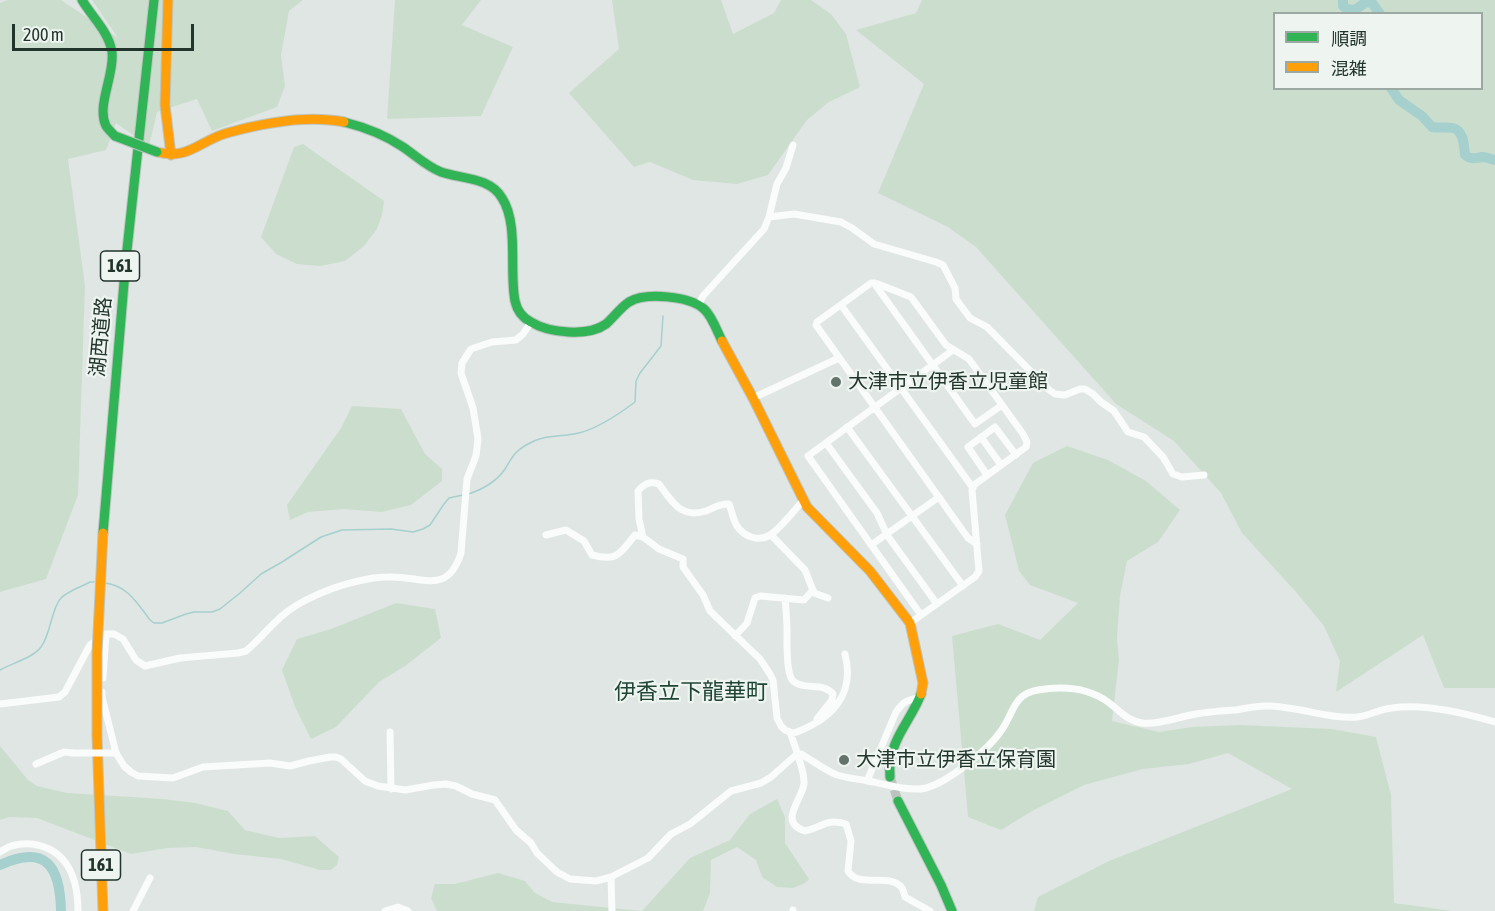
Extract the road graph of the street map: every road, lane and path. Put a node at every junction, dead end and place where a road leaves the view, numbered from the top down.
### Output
1 (82, 0) edge
2 (148, 0) edge
3 (154, 0) edge
4 (168, 0) edge
5 (793, 145) dead end
6 (171, 155) junction
7 (769, 217) junction
8 (874, 283) junction
9 (841, 304) junction
10 (698, 306) junction
11 (529, 325) dead end
12 (953, 350) junction
13 (839, 358) junction
14 (933, 365) junction
15 (901, 388) junction
16 (753, 398) junction
17 (1002, 405) junction
18 (875, 408) junction
19 (847, 428) junction
20 (981, 437) junction
21 (826, 443) junction
22 (1016, 455) junction
23 (1001, 465) junction
24 (987, 475) junction
25 (1204, 475) dead end
26 (973, 488) junction
27 (939, 498) junction
28 (802, 501) junction
29 (912, 517) junction
30 (103, 533) junction
31 (886, 534) junction
32 (546, 535) dead end
33 (771, 535) junction
34 (644, 537) junction
35 (977, 544) junction
36 (871, 545) junction
37 (963, 586) junction
38 (813, 590) junction
39 (785, 598) junction
40 (828, 598) dead end
41 (937, 604) junction
42 (921, 615) junction
43 (910, 622) junction
44 (105, 634) junction
45 (735, 636) junction
46 (845, 654) dead end
47 (920, 698) junction
48 (0, 704) edge
49 (817, 722) junction
50 (1495, 722) edge
51 (390, 732) dead end
52 (791, 734) junction
53 (116, 753) junction
54 (797, 754) junction
55 (36, 764) dead end
56 (890, 777) tunnel mouth
57 (867, 781) junction
58 (391, 789) junction
59 (898, 801) tunnel mouth
60 (0, 852) edge
61 (611, 877) junction
62 (150, 878) dead end
63 (78, 911) edge
64 (103, 911) edge
65 (133, 911) edge
66 (385, 911) edge
67 (408, 911) edge
68 (612, 911) edge
69 (930, 911) edge
70 (952, 911) edge

1 - 6 main road, bridge
2 - 30 main road, 湖西道路 / 161
3 - 30 main road, 湖西道路 / 161
4 - 6 main road
5 - 7 street
6 - 10 main road
7 - 10 street
7 - 25 street
8 - 9 street
8 - 12 street
8 - 14 street
9 - 13 street
9 - 15 street
10 - 16 main road
11 - 44 street
12 - 14 street
12 - 17 street
13 - 16 street
13 - 18 street
14 - 15 street
14 - 17 street
15 - 18 street
15 - 26 street
16 - 28 main road
17 - 22 street
18 - 19 street
18 - 27 street
19 - 21 street
19 - 29 street
20 - 22 street
20 - 23 street
20 - 24 street
21 - 31 street
21 - 36 street
22 - 23 street
23 - 24 street
24 - 26 street
26 - 35 street
27 - 29 street
27 - 35 street
28 - 33 street
28 - 43 main road
29 - 31 street
29 - 37 street
30 - 64 main road, 湖西道路 / 161, bridge
31 - 36 street
31 - 41 street
32 - 34 street
33 - 34 street
33 - 38 street
34 - 45 street
35 - 37 street
36 - 42 street
37 - 41 street
38 - 39 street
38 - 40 street
39 - 45 street
39 - 49 street
41 - 42 street
42 - 43 street
43 - 47 main road
44 - 48 street
44 - 53 street
45 - 52 street
46 - 49 street
47 - 56 main road
47 - 57 street
49 - 52 street
50 - 57 street
51 - 58 street
52 - 54 street
53 - 55 street, bridge
53 - 58 street
54 - 57 street
54 - 61 street
54 - 69 street
58 - 61 street
59 - 70 main road
60 - 63 street
61 - 68 street
62 - 65 street
66 - 67 street

